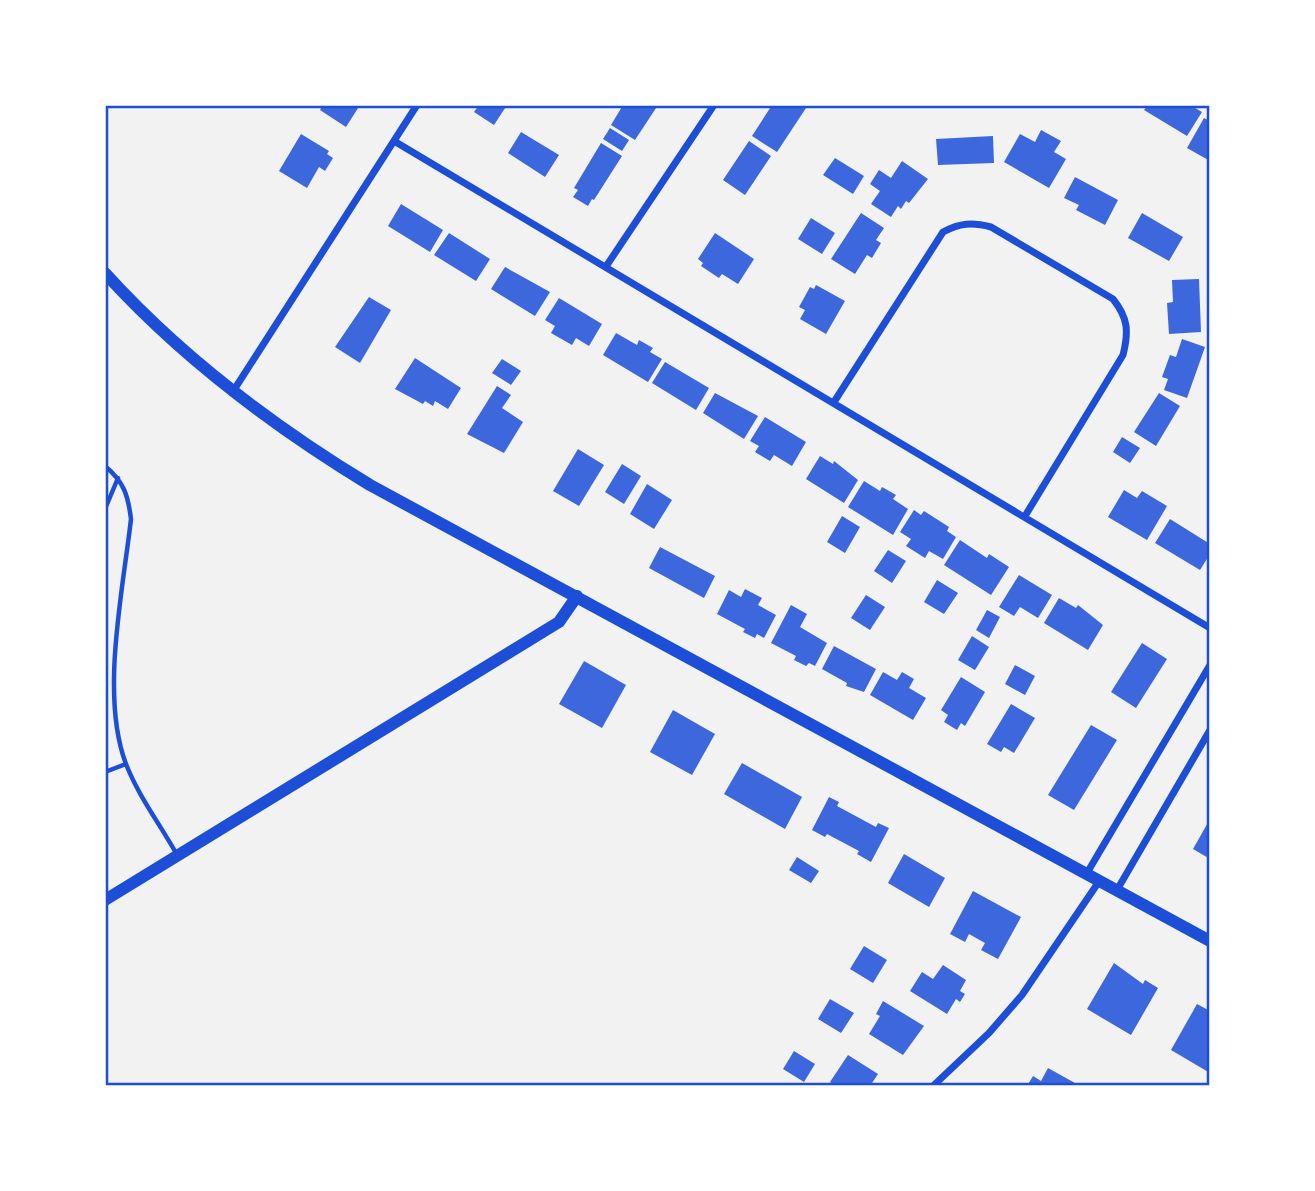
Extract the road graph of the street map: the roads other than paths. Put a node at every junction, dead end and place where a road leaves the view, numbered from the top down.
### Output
1 (417, 105) edge
2 (714, 105) edge
3 (394, 141) junction
4 (607, 265) junction
5 (105, 273) edge
6 (232, 393) junction
7 (834, 402) junction
8 (105, 466) edge
9 (119, 477) junction
10 (105, 509) edge
11 (1025, 516) junction
12 (578, 596) junction
13 (1210, 628) edge
14 (1210, 666) edge
15 (1210, 730) edge
16 (126, 764) junction
17 (105, 772) edge
18 (178, 856) junction
19 (1087, 873) junction
20 (1100, 880) junction
21 (1117, 890) junction
22 (105, 900) edge
23 (1210, 942) edge
24 (933, 1086) edge

1 - 3 street
2 - 4 street
3 - 4 street
3 - 6 street
4 - 7 street
5 - 6 street
6 - 12 street
7 - 11 street
7 - 11 street
8 - 9 lane
9 - 10 lane
9 - 16 lane
11 - 13 street
12 - 18 street
12 - 19 street
14 - 19 street
15 - 21 street
16 - 17 lane
16 - 18 lane
18 - 22 street
19 - 20 street
20 - 21 street
20 - 24 street
21 - 23 street

